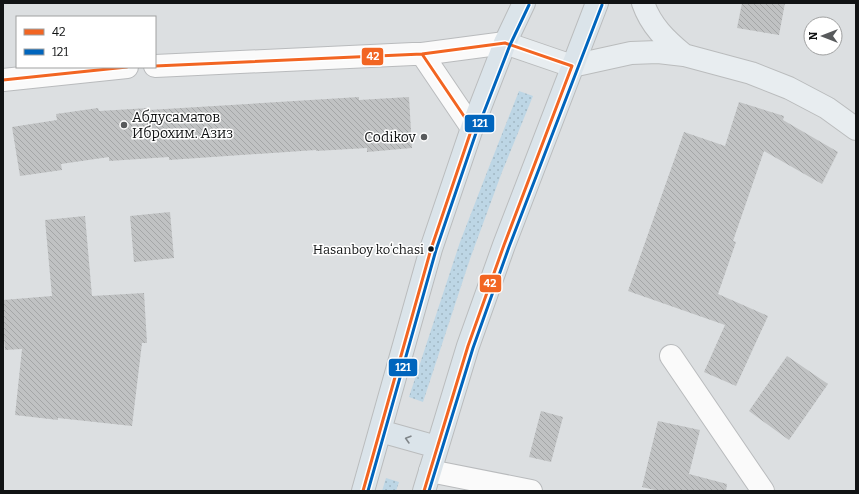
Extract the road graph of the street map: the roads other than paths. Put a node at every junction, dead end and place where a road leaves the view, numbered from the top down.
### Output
1 (524, 3) edge
2 (597, 3) edge
3 (643, 3) edge
4 (505, 43) junction
5 (422, 54) junction
6 (684, 55) junction
7 (156, 66) edge
8 (572, 66) junction
9 (117, 68) edge
10 (3, 80) edge
11 (472, 128) junction
12 (856, 129) edge
13 (671, 356) dead end
14 (380, 431) junction
15 (437, 447) junction
16 (427, 481) edge
17 (363, 491) edge
18 (531, 491) edge
19 (763, 491) edge

1 - 4 highway
2 - 8 highway
3 - 6 main road
4 - 5 street
4 - 8 main road
4 - 11 highway
5 - 7 street
5 - 11 street
6 - 8 main road
6 - 12 main road
8 - 15 highway
9 - 10 street
11 - 14 highway
13 - 19 street
15 -> 14 highway
14 - 17 highway
15 - 16 highway
16 - 18 street

